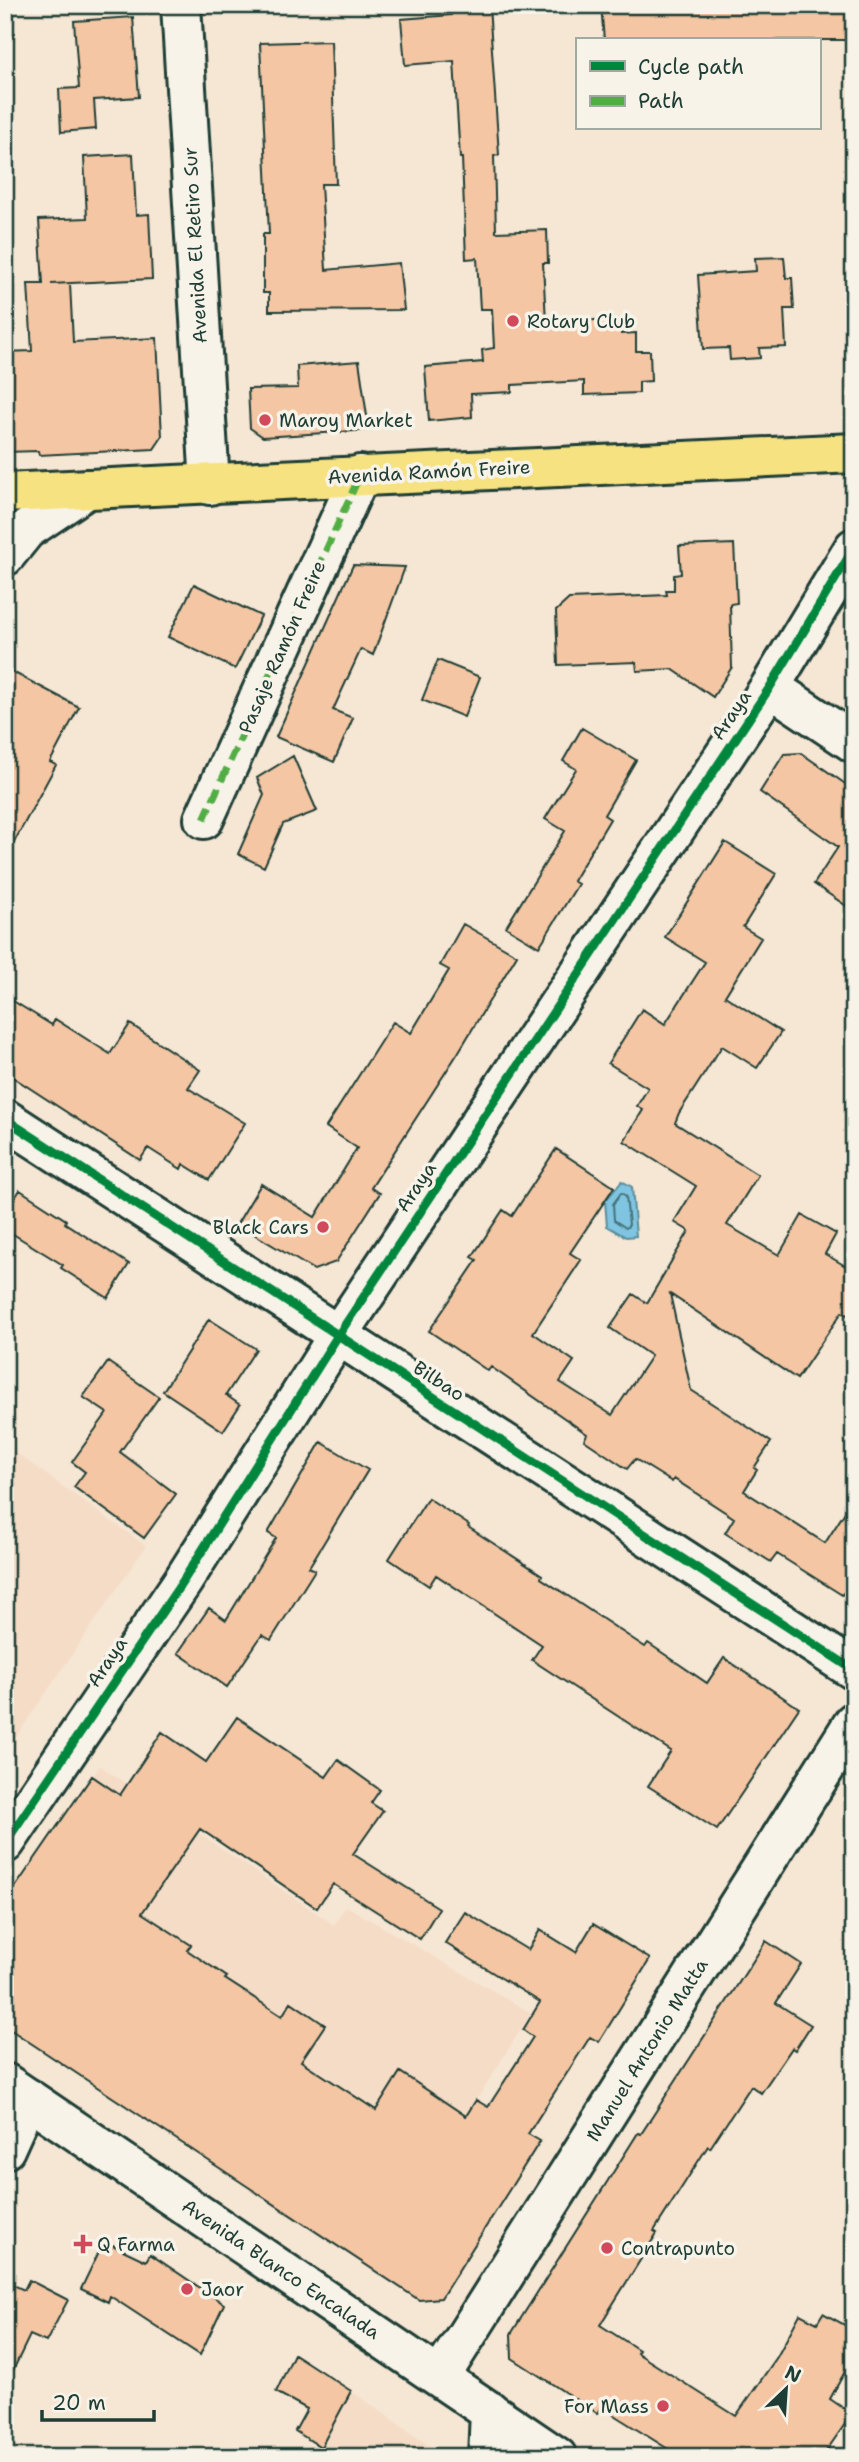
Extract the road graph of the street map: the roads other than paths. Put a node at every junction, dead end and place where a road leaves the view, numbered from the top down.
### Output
1 (181, 5) edge
2 (854, 453) edge
3 (360, 475) junction
4 (210, 485) junction
5 (87, 489) junction
6 (5, 493) edge
7 (854, 548) edge
8 (5, 556) edge
9 (770, 687) junction
10 (854, 743) edge
11 (204, 820) dead end
12 (5, 1119) edge
13 (337, 1337) junction
14 (854, 1670) edge
15 (854, 1722) edge
16 (5, 1843) edge
17 (17, 2090) edge
18 (5, 2149) edge
19 (440, 2376) junction
20 (490, 2411) junction
21 (488, 2457) edge
22 (557, 2457) edge

1 - 4 street, Avenida El Retiro Sur
2 - 3 main road, Avenida Ramón Freire
3 - 4 main road, Avenida Ramón Freire
3 - 11 street, Pasaje Ramón Freire
4 - 5 main road, Avenida Ramón Freire
5 - 6 main road, Avenida Ramón Freire
5 - 8 street
7 - 9 street, Araya
9 - 10 street
9 - 13 street, Araya
12 - 13 street, Bilbao
13 - 14 street, Bilbao
13 - 16 street, Araya
15 - 19 street, Manuel Antonio Matta
17 - 18 street
17 - 19 street, Avenida Blanco Encalada
19 - 20 street, Avenida Blanco Encalada
20 - 21 street
20 - 22 street, Avenida Blanco Encalada

